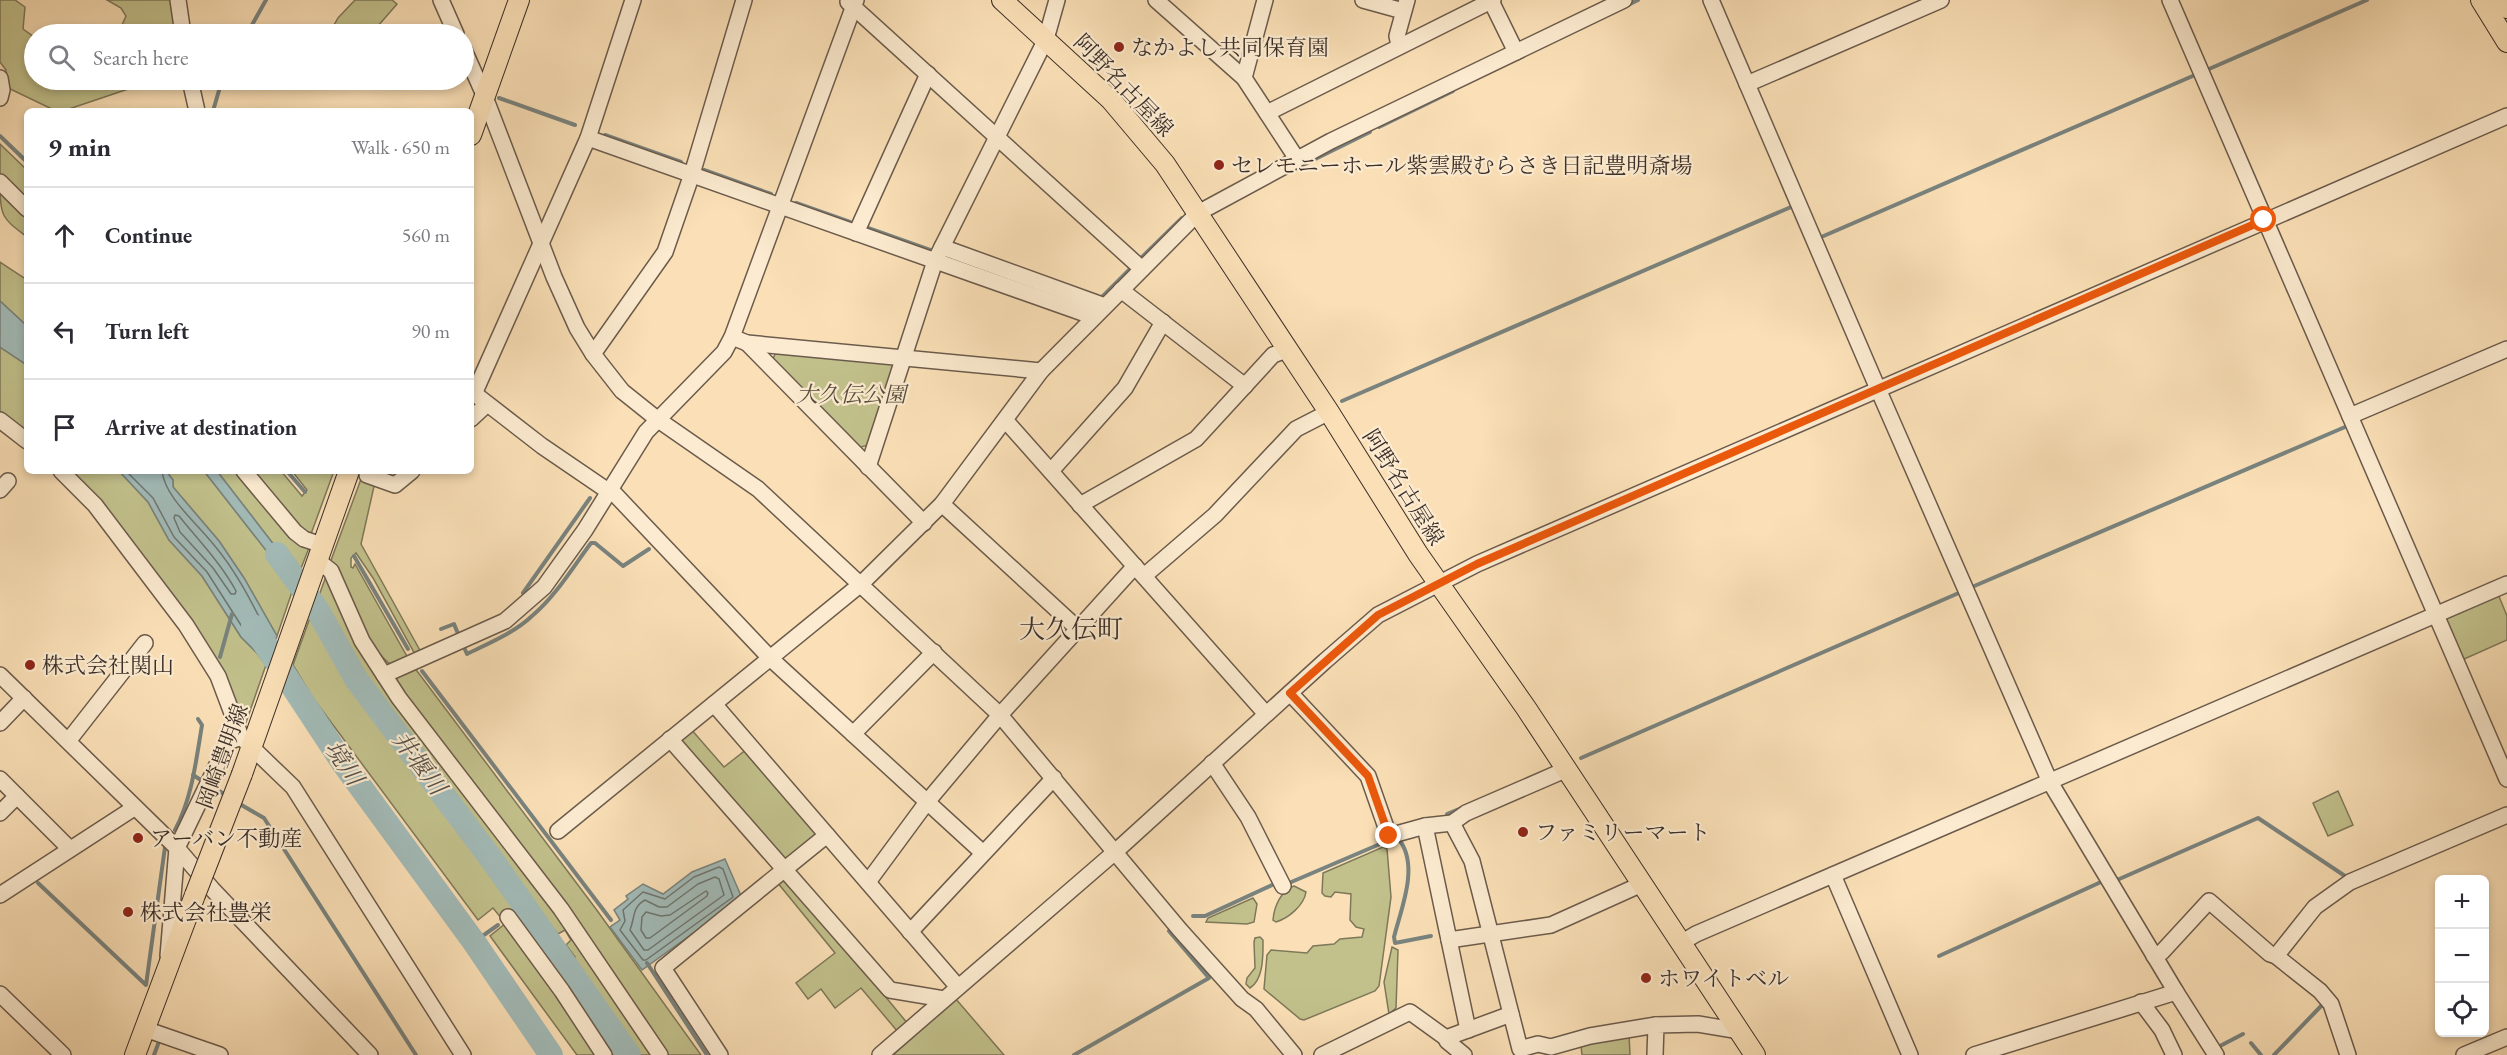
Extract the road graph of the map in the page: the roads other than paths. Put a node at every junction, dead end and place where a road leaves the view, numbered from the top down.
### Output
1 (178, 0) edge
2 (441, 0) edge
3 (519, 0) edge
4 (633, 0) edge
5 (744, 0) edge
6 (1002, 0) edge
7 (1057, 0) edge
8 (1265, 0) edge
9 (1363, 0) edge
10 (1492, 0) edge
11 (1624, 0) edge
12 (1711, 0) edge
13 (1941, 0) edge
14 (2170, 0) edge
15 (2481, 0) edge
16 (2502, 0) edge
17 (852, 2) edge
18 (1160, 2) edge
19 (1405, 6) edge
20 (2507, 8) edge
21 (182, 24) edge
22 (452, 24) edge
23 (1046, 39) junction
24 (2507, 42) edge
25 (1399, 45) junction
26 (1516, 52) junction
27 (474, 72) edge
28 (928, 74) junction
29 (0, 78) edge
30 (1244, 78) junction
31 (1747, 84) junction
32 (192, 90) edge
33 (485, 97) junction
34 (0, 98) edge
35 (196, 108) edge
36 (1267, 113) junction
37 (2507, 116) edge
38 (474, 127) edge
39 (588, 138) junction
40 (998, 138) junction
41 (1297, 159) junction
42 (692, 174) junction
43 (0, 182) edge
44 (24, 206) edge
45 (782, 207) junction
46 (1198, 213) junction
47 (2264, 220) junction
48 (856, 233) junction
49 (542, 241) junction
50 (938, 254) junction
51 (1142, 268) junction
52 (1121, 290) junction
53 (1099, 312) junction
54 (1163, 322) junction
55 (732, 337) junction
56 (747, 344) junction
57 (2507, 349) edge
58 (1286, 350) junction
59 (592, 354) junction
60 (904, 358) junction
61 (1041, 371) junction
62 (1245, 386) junction
63 (474, 389) edge
64 (1878, 389) junction
65 (474, 395) edge
66 (486, 405) junction
67 (1329, 412) junction
68 (474, 415) edge
69 (2350, 416) junction
70 (657, 419) junction
71 (0, 420) edge
72 (1006, 421) junction
73 (24, 439) edge
74 (868, 467) junction
75 (1051, 471) junction
76 (64, 474) edge
77 (247, 474) edge
78 (358, 474) edge
79 (361, 474) edge
80 (409, 474) edge
81 (609, 490) junction
82 (942, 504) junction
83 (1080, 505) junction
84 (924, 523) junction
85 (319, 556) junction
86 (1140, 571) junction
87 (1438, 583) junction
88 (861, 584) junction
89 (2507, 584) edge
90 (2436, 615) junction
91 (1078, 629) junction
92 (145, 643) dead end
93 (934, 652) junction
94 (770, 658) junction
95 (0, 675) edge
96 (384, 675) junction
97 (1290, 693) junction
98 (24, 698) junction
99 (714, 704) junction
100 (1266, 714) junction
101 (1000, 715) junction
102 (0, 723) edge
103 (853, 734) junction
104 (670, 739) junction
105 (69, 740) junction
106 (248, 741) junction
107 (1212, 763) junction
108 (1565, 770) junction
109 (1054, 778) junction
110 (2507, 779) edge
111 (0, 780) edge
112 (2050, 782) junction
113 (16, 796) junction
114 (927, 802) junction
115 (134, 808) junction
116 (0, 813) edge
117 (2507, 815) edge
118 (1452, 823) junction
119 (1425, 826) junction
120 (558, 831) dead end
121 (827, 835) junction
122 (177, 848) junction
123 (70, 849) junction
124 (1116, 852) junction
125 (983, 853) junction
126 (786, 871) junction
127 (1833, 875) junction
128 (868, 882) junction
129 (1642, 884) junction
130 (1283, 886) dead end
131 (2, 891) edge
132 (508, 917) dead end
133 (910, 932) junction
134 (1491, 933) junction
135 (1449, 940) junction
136 (1681, 943) junction
137 (2154, 956) junction
138 (2276, 956) junction
139 (167, 970) junction
140 (958, 987) junction
141 (2176, 992) junction
142 (0, 994) edge
143 (944, 999) junction
144 (2141, 1002) junction
145 (1511, 1014) junction
146 (1656, 1025) junction
147 (145, 1029) junction
148 (1468, 1030) junction
149 (1740, 1031) junction
150 (2507, 1037) edge
151 (1446, 1038) junction
152 (63, 1055) edge
153 (135, 1055) edge
154 (220, 1055) edge
155 (369, 1055) edge
156 (463, 1055) edge
157 (604, 1055) edge
158 (660, 1055) edge
159 (720, 1055) edge
160 (880, 1055) edge
161 (1294, 1055) edge
162 (1322, 1055) edge
163 (1464, 1055) edge
164 (1655, 1055) edge
165 (1755, 1055) edge
166 (1911, 1055) edge
167 (1974, 1055) edge
168 (2174, 1055) edge
169 (2216, 1055) edge
170 (2348, 1055) edge
171 (2464, 1055) edge

1 - 21 street
2 - 22 street
3 - 33 main road
4 - 39 street
5 - 42 street
6 - 23 main road, 阿野名古屋線
7 - 23 street
8 - 30 street
9 - 19 street
10 - 25 street
10 - 26 street
11 - 26 street
12 - 31 street
13 - 31 street
14 - 47 street
15 - 24 main road
16 - 20 main road
17 - 28 street
17 - 45 street
18 - 30 street
19 - 25 street
23 - 40 street
23 - 46 main road, 阿野名古屋線
25 - 36 street
26 - 41 street
27 - 33 street
28 - 40 street
28 - 48 street
29 - 34 street
30 - 36 street
31 - 64 street
32 - 35 street
33 - 38 main road
33 - 49 street
36 - 41 street
37 - 47 street
39 - 42 street
39 - 49 street
40 - 50 street
40 - 51 street
41 - 46 street
42 - 45 street
42 - 59 street
43 - 44 street
45 - 48 street
45 - 55 street
46 - 51 street
46 - 58 main road, 阿野名古屋線
47 - 64 street
47 - 69 street
48 - 50 street
49 - 59 street
49 - 63 street
50 - 53 street
50 - 60 street
51 - 52 street
52 - 53 street
52 - 54 street
53 - 61 street
54 - 62 street
54 - 75 street
55 - 56 street
55 - 70 street
56 - 60 street
56 - 74 street
57 - 69 street
58 - 62 street
58 - 67 main road, 阿野名古屋線
59 - 70 street
60 - 61 street
60 - 74 street
61 - 72 street
62 - 83 street
64 - 87 street
64 - 112 street
65 - 66 street
66 - 68 street
66 - 81 street
67 - 86 street
67 - 87 main road, 阿野名古屋線
69 - 90 street
70 - 81 street
70 - 88 street
71 - 73 street
72 - 75 street
72 - 82 street
74 - 84 street
75 - 83 street
76 - 106 street
77 - 85 street
78 - 85 main road, 岡崎豊明線
79 - 80 street
81 - 94 street
81 - 96 street
82 - 84 street
82 - 91 street
83 - 86 street
84 - 88 street
85 - 96 street
85 - 106 main road, 岡崎豊明線
86 - 91 street
86 - 100 street
87 - 97 street
87 - 108 main road, 阿野名古屋線
88 - 93 street
88 - 94 street
89 - 90 street
90 - 110 street
90 - 112 street
91 - 101 street
92 - 105 street
93 - 101 street
93 - 103 street
94 - 99 street
94 - 103 street
95 - 98 street
96 - 158 street
97 - 100 street
97 - 119 street
98 - 102 street
98 - 105 street
99 - 104 street
99 - 121 street
100 - 107 street
101 - 109 street
101 - 114 street
103 - 114 street
104 - 120 street
104 - 126 street
105 - 115 street
106 - 122 street
106 - 139 main road, 岡崎豊明線, bridge
106 - 156 street
107 - 124 street
107 - 130 street
108 - 118 street
108 - 129 main road, 阿野名古屋線
109 - 124 street
109 - 125 street
111 - 113 street
112 - 127 street
112 - 137 street
113 - 116 street
113 - 123 street
114 - 125 street
114 - 128 street
115 - 122 street
115 - 123 street
117 - 138 street
118 - 119 street
118 - 134 street
119 - 135 street
121 - 126 street
121 - 128 street
122 - 139 street
122 - 155 street
123 - 131 street
124 - 140 street
124 - 161 street
125 - 133 street
126 - 143 street
126 - 159 street
127 - 136 street
127 - 166 street
128 - 133 street
129 - 134 street
129 - 136 main road, 阿野名古屋線
132 - 157 street
133 - 140 street
134 - 135 street
134 - 145 street
135 - 148 street
136 - 149 main road, 阿野名古屋線
137 - 138 street
137 - 141 street
138 - 170 street
139 - 147 main road, 岡崎豊明線
140 - 143 street
141 - 144 street
141 - 169 street
142 - 152 street
143 - 160 street
144 - 167 street
144 - 168 street
145 - 146 street
145 - 148 street
146 - 149 street
146 - 164 street
147 - 153 main road, 岡崎豊明線
147 - 154 street
148 - 151 street
149 - 165 main road, 阿野名古屋線
150 - 171 street
151 - 162 street
151 - 163 street

